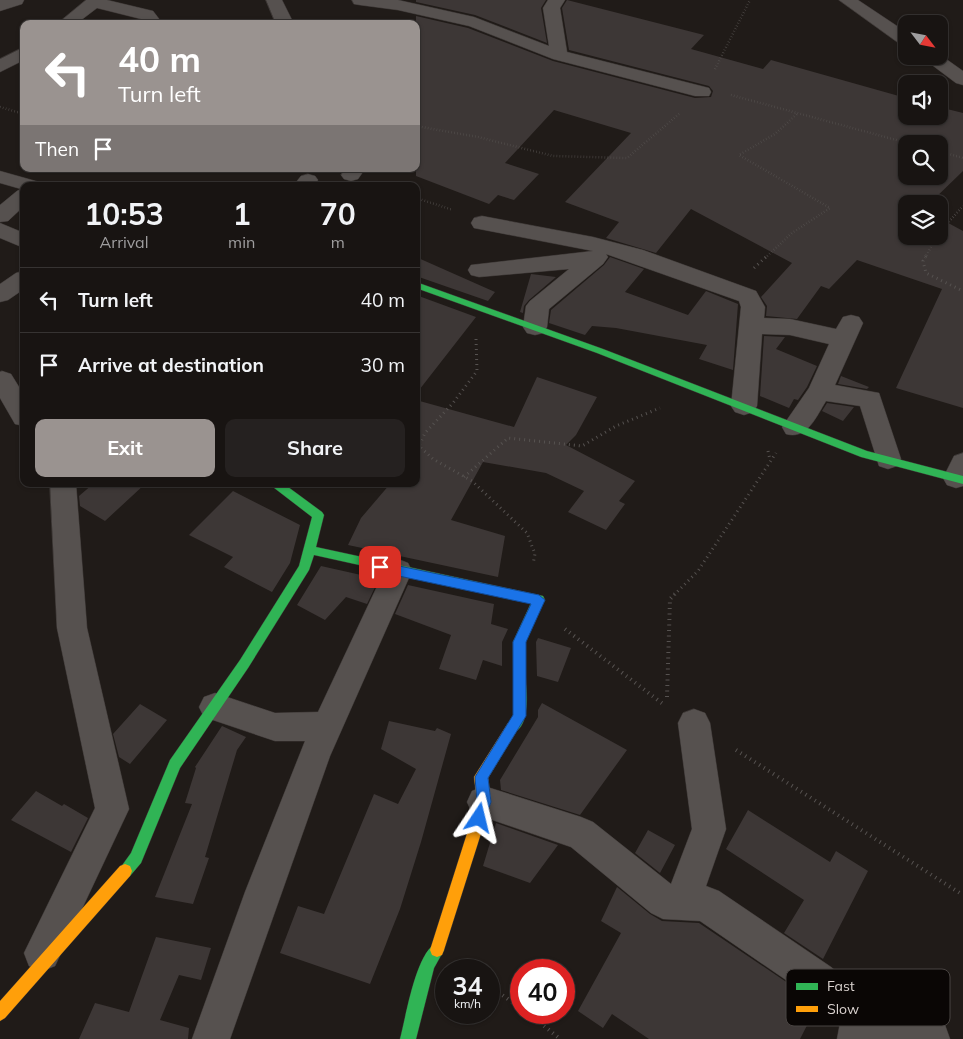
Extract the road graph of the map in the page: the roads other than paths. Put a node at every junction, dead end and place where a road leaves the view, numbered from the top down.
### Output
1 (16, 0) edge
2 (274, 0) edge
3 (360, 0) edge
4 (557, 0) edge
5 (848, 0) edge
6 (96, 1) edge
7 (0, 6) edge
8 (70, 20) edge
9 (151, 20) edge
10 (283, 20) edge
11 (898, 34) edge
12 (20, 54) edge
13 (559, 55) junction
14 (942, 65) edge
15 (0, 67) edge
16 (963, 79) edge
17 (703, 90) road end
18 (0, 178) edge
19 (20, 183) edge
20 (20, 198) edge
21 (0, 216) edge
22 (482, 223) road end
23 (0, 230) edge
24 (20, 239) edge
25 (601, 253) junction
26 (479, 270) dead end
27 (20, 281) edge
28 (420, 286) edge
29 (0, 296) edge
30 (751, 326) junction
31 (535, 328) junction
32 (13, 382) edge
33 (820, 392) junction
34 (20, 404) edge
35 (744, 406) junction
36 (796, 427) junction
37 (888, 459) junction
38 (961, 474) edge
39 (63, 487) edge
40 (281, 487) edge
41 (310, 550) junction
42 (398, 571) junction
43 (215, 707) junction
44 (694, 723) road end
45 (328, 726) junction
46 (484, 802) junction
47 (682, 903) junction
48 (802, 969) edge
49 (30, 979) junction
50 (0, 1013) edge
51 (892, 1026) edge
52 (911, 1026) edge
53 (858, 1028) edge
54 (211, 1039) edge
55 (408, 1039) edge
56 (931, 1039) edge

1 - 7 street
2 - 10 street
3 - 13 street
4 - 13 street
5 - 11 street
6 - 8 street
6 - 9 street
12 - 15 street
13 - 17 street
14 - 16 street
18 - 19 street
20 - 21 street
22 - 25 street
23 - 24 street
25 - 26 street
25 - 30 street
25 - 31 street
27 - 29 street
28 - 31 street
30 - 33 street
30 - 35 street
31 - 35 street
32 - 34 street
33 - 36 street
33 - 37 street
35 - 36 street
36 - 37 street
37 - 38 street
39 - 49 street
40 - 41 street
41 - 42 street
41 - 43 street
42 - 45 street
42 - 46 street
43 - 45 street
43 - 49 street
44 - 47 street
45 - 54 street
46 - 47 street
46 - 55 street
47 - 48 street
49 - 50 street
51 - 53 street
52 - 56 street

